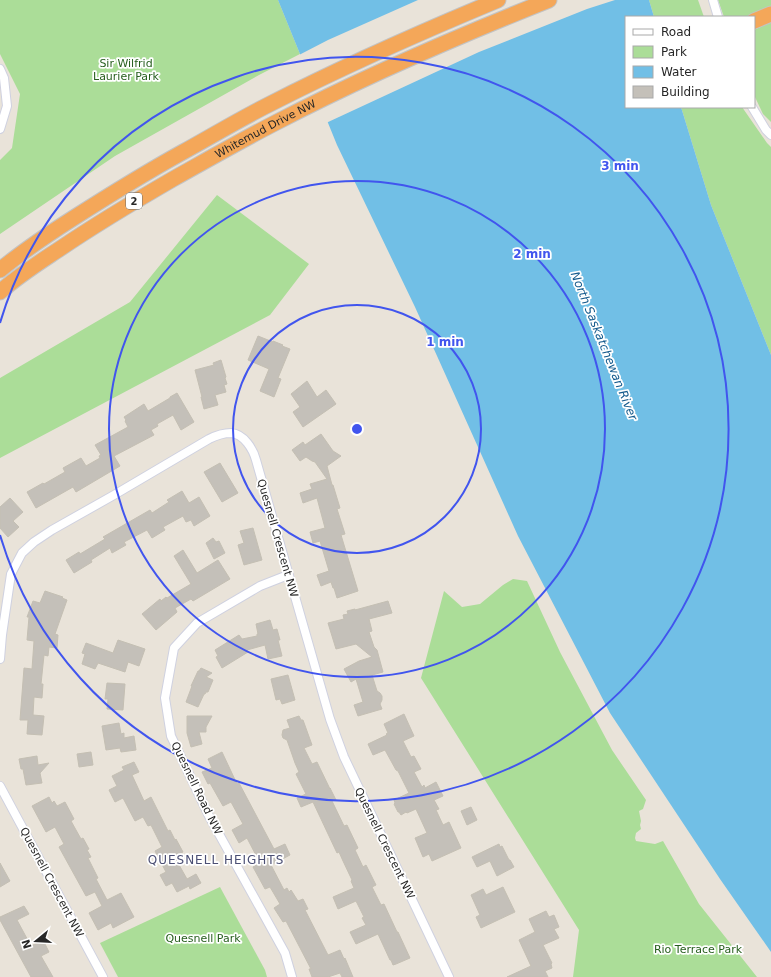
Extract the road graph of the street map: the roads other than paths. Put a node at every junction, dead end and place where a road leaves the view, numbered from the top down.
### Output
1 (498, 0) edge
2 (549, 0) edge
3 (712, 0) edge
4 (771, 14) edge
5 (718, 16) edge
6 (755, 21) edge
7 (0, 68) edge
8 (753, 108) edge
9 (0, 129) edge
10 (771, 135) edge
11 (0, 270) edge
12 (0, 292) edge
13 (288, 575) junction
14 (0, 659) edge
15 (0, 786) edge
16 (103, 977) edge
17 (292, 977) edge
18 (449, 977) edge

1 - 11 highway, Whitemud Drive NW / 2
2 - 12 highway, Whitemud Drive NW / 2
3 - 5 street
4 - 6 highway
7 - 9 street
8 - 10 street
13 - 14 street, Quesnell Crescent NW
13 - 17 street, Quesnell Road NW
13 - 18 street, Quesnell Crescent NW
15 - 16 street, Quesnell Crescent NW

